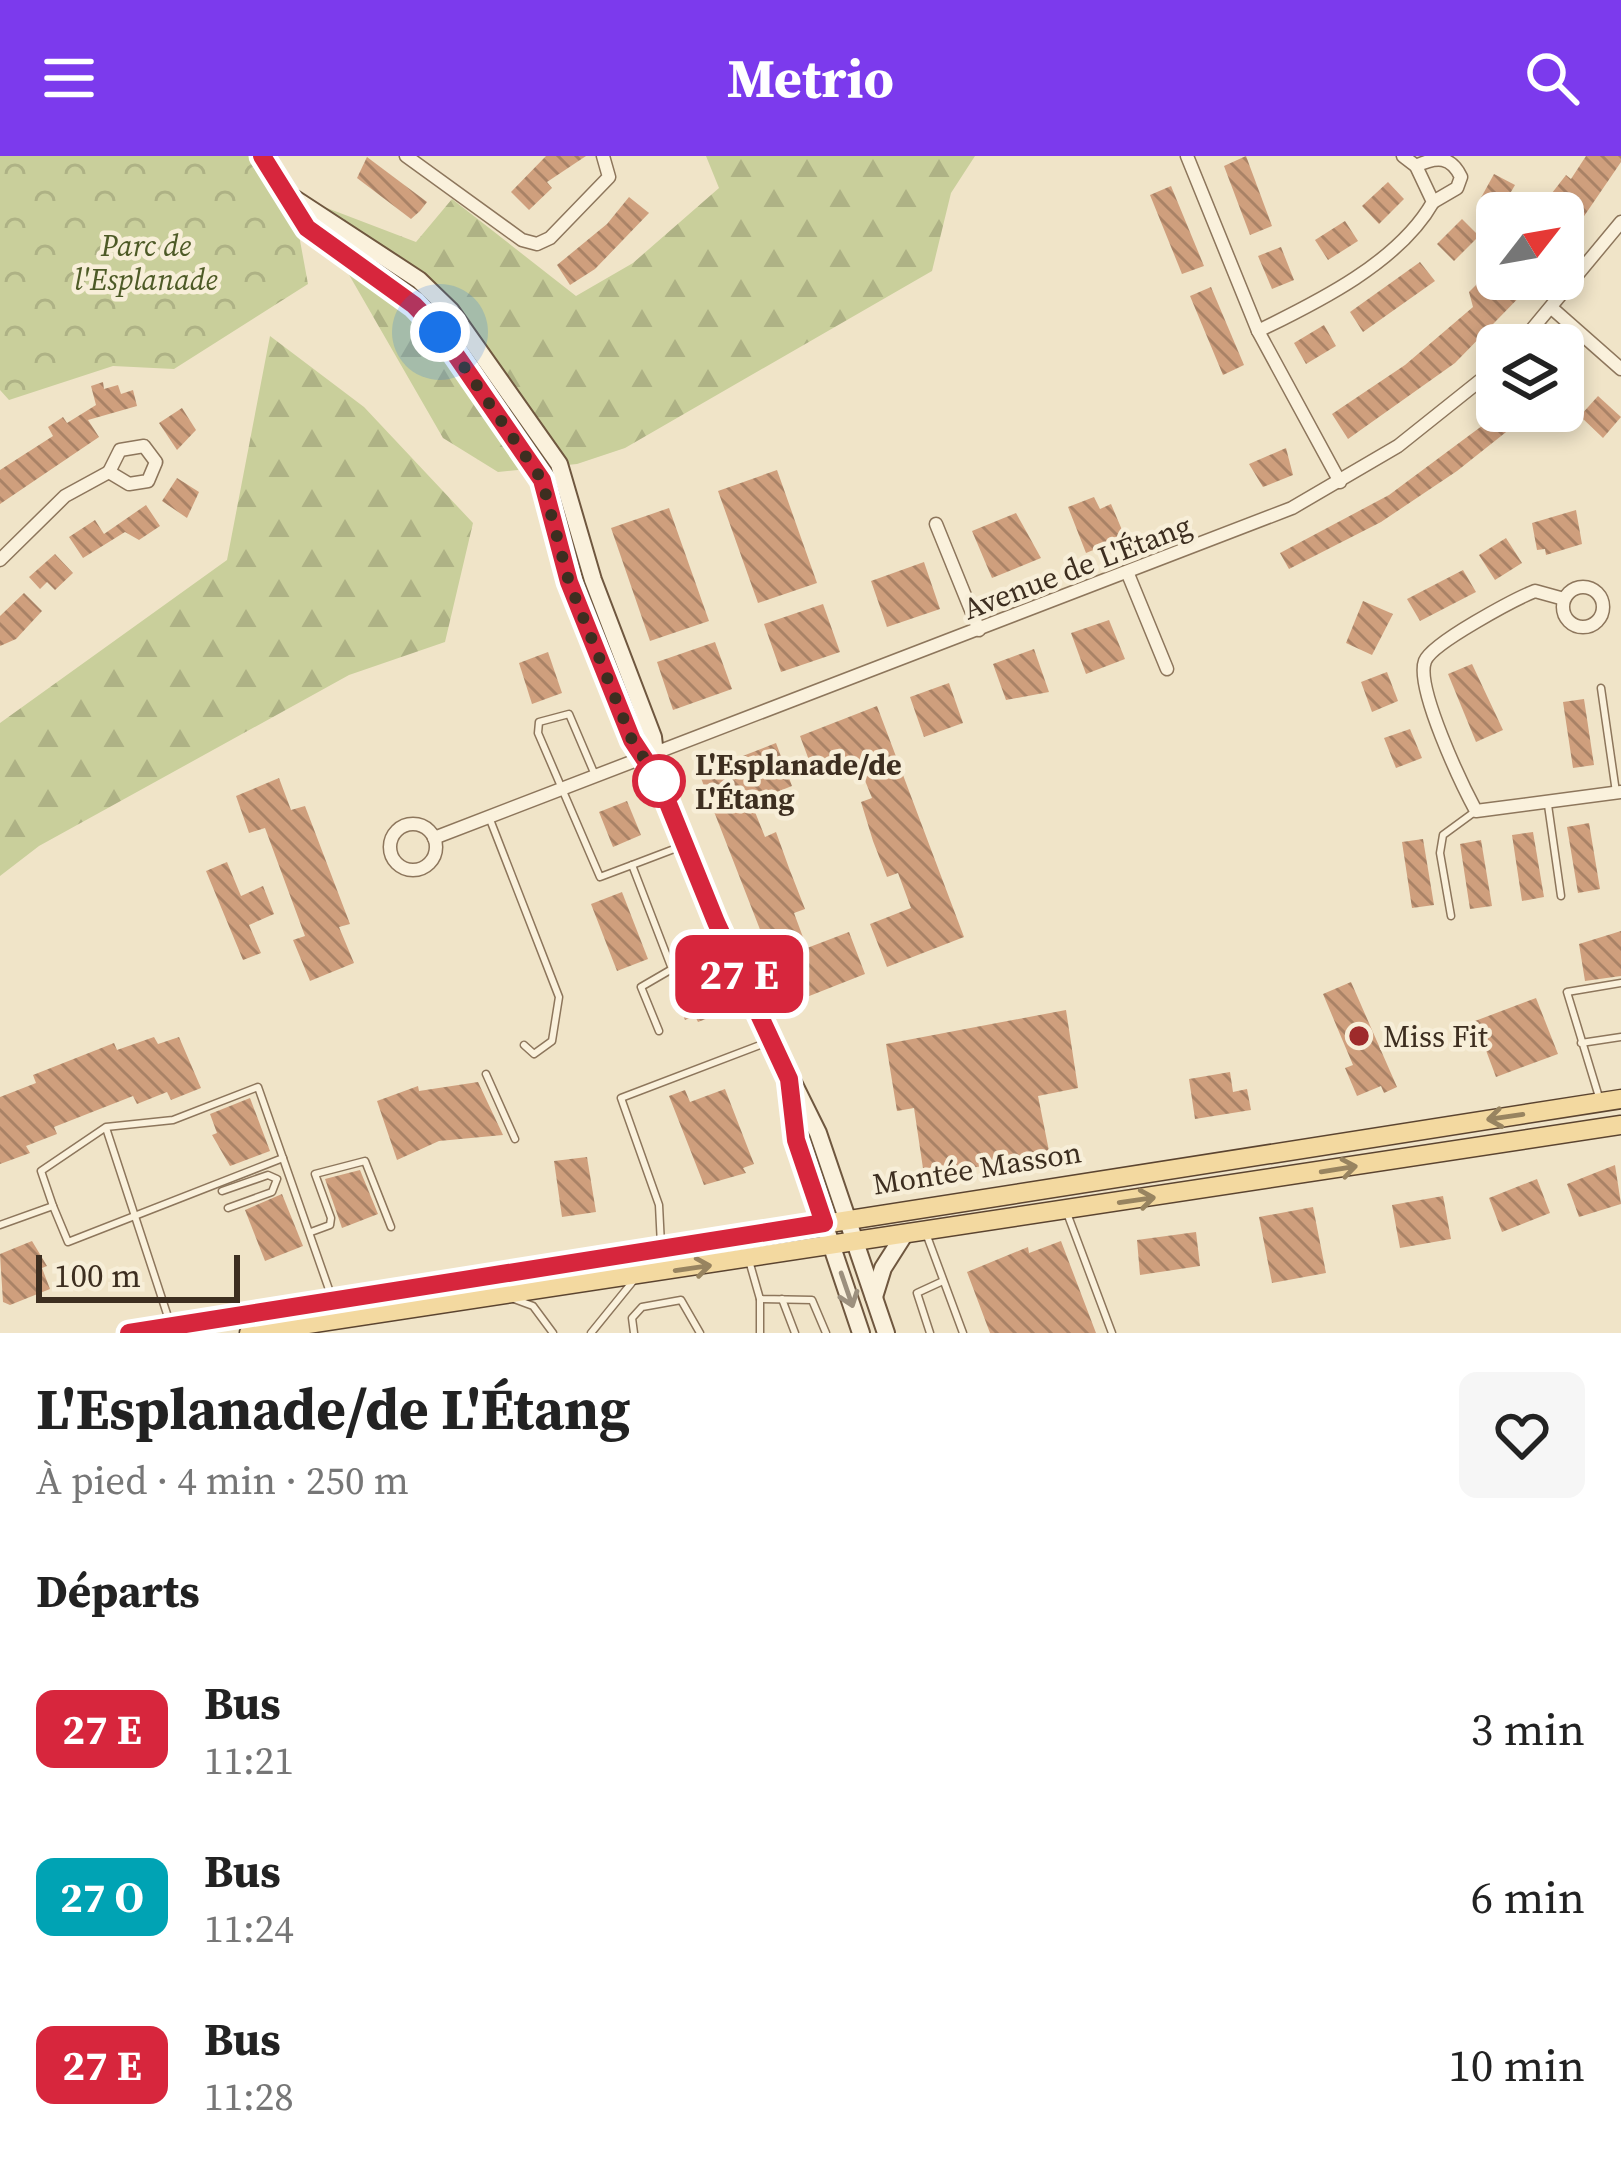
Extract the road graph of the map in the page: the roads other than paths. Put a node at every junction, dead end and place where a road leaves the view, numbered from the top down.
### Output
1 (262, 156) edge
2 (406, 156) edge
3 (603, 156) edge
4 (1187, 156) edge
5 (1403, 156) edge
6 (1416, 166) junction
7 (1433, 202) junction
8 (1621, 222) edge
9 (1554, 310) junction
10 (1540, 324) edge
11 (1258, 331) junction
12 (1621, 369) edge
13 (1476, 384) edge
14 (109, 472) dead end
15 (1340, 482) junction
16 (936, 524) dead end
17 (0, 560) edge
18 (1128, 574) junction
19 (1564, 599) dead end
20 (979, 630) junction
21 (1167, 670) dead end
22 (1601, 688) dead end
23 (650, 757) junction
24 (596, 778) junction
25 (563, 790) junction
26 (1618, 792) edge
27 (1548, 802) junction
28 (1476, 811) junction
29 (489, 817) junction
30 (434, 838) dead end
31 (684, 846) junction
32 (632, 865) junction
33 (1561, 896) dead end
34 (1450, 916) dead end
35 (727, 947) junction
36 (672, 969) junction
37 (1621, 983) edge
38 (658, 1031) dead end
39 (1621, 1036) edge
40 (771, 1041) junction
41 (1581, 1043) junction
42 (524, 1045) dead end
43 (486, 1075) dead end
44 (789, 1079) junction
45 (1611, 1101) edge
46 (1621, 1125) edge
47 (106, 1127) junction
48 (515, 1139) dead end
49 (283, 1158) junction
50 (222, 1191) dead end
51 (53, 1206) junction
52 (228, 1208) dead end
53 (1066, 1210) junction
54 (137, 1215) junction
55 (847, 1219) junction
56 (824, 1223) junction
57 (0, 1225) edge
58 (391, 1227) dead end
59 (311, 1232) junction
60 (927, 1232) junction
61 (904, 1235) junction
62 (855, 1243) junction
63 (832, 1247) junction
64 (662, 1248) junction
65 (749, 1260) junction
66 (638, 1277) junction
67 (943, 1281) junction
68 (499, 1298) junction
69 (874, 1298) junction
70 (332, 1299) junction
71 (760, 1299) junction
72 (782, 1299) junction
73 (170, 1324) junction
74 (337, 1327) edge
75 (129, 1333) edge
76 (249, 1333) edge
77 (554, 1333) edge
78 (591, 1333) edge
79 (634, 1333) edge
80 (700, 1333) edge
81 (760, 1333) edge
82 (795, 1333) edge
83 (826, 1333) edge
84 (861, 1333) edge
85 (886, 1333) edge
86 (930, 1333) edge
87 (963, 1333) edge
88 (1112, 1333) edge

1 - 23 street
2 - 3 street
4 - 11 street
5 - 6 street
6 - 7 street
6 - 7 street
7 - 11 street
8 - 9 street
9 - 10 street
9 - 12 street
11 - 15 street
13 - 15 street, Avenue de L'Étang
14 - 17 street
15 - 18 street, Avenue de L'Étang
16 - 20 street
18 - 20 street, Avenue de L'Étang
18 - 21 street
19 - 28 street
20 - 23 street, Avenue de L'Étang
22 - 26 lane
23 - 24 street, Avenue de L'Étang
23 - 31 street
24 - 25 street, Avenue de L'Étang
24 - 25 lane
25 - 29 street, Avenue de L'Étang
25 - 32 lane
26 - 27 street
27 - 28 street
27 - 33 lane
28 - 34 lane
29 - 30 street, Avenue de L'Étang
29 - 42 lane
31 - 32 lane
31 - 35 street
32 - 36 lane
35 - 36 lane
35 - 40 street
36 - 38 lane
37 - 41 lane
39 - 41 lane
40 - 44 street
40 - 64 lane
41 - 45 lane
43 - 48 lane
44 - 55 street
44 - 56 street
45 -> 55 main road, Montée Masson
53 -> 46 main road, Montée Masson
47 - 49 lane
47 - 51 lane
47 - 54 lane
49 - 54 lane
49 - 59 lane
50 - 52 lane
51 - 54 lane
51 - 57 lane
53 - 60 main road, Montée Masson
53 - 88 lane
54 - 73 lane
55 - 56 main road, Montée Masson
55 - 62 street
56 - 63 street
56 - 64 main road, Montée Masson
58 - 59 lane
59 - 70 lane
60 - 61 main road, Montée Masson
60 - 67 lane
61 - 62 main road, Montée Masson
61 - 69 street
62 - 63 main road, Montée Masson
62 - 69 street
63 - 65 main road, Montée Masson
63 -> 84 street
64 - 70 main road, Montée Masson
66 -> 65 main road, Montée Masson
65 - 71 lane
66 - 68 main road, Montée Masson
66 - 78 lane
67 - 86 lane
67 - 87 lane
68 - 74 main road, Montée Masson
68 - 77 lane
69 - 85 street
70 - 73 main road, Montée Masson
70 - 74 lane
71 - 72 lane
71 - 81 lane
72 - 82 lane
72 - 83 lane
73 - 75 main road, Montée Masson
74 - 76 main road, Montée Masson
79 - 80 lane

